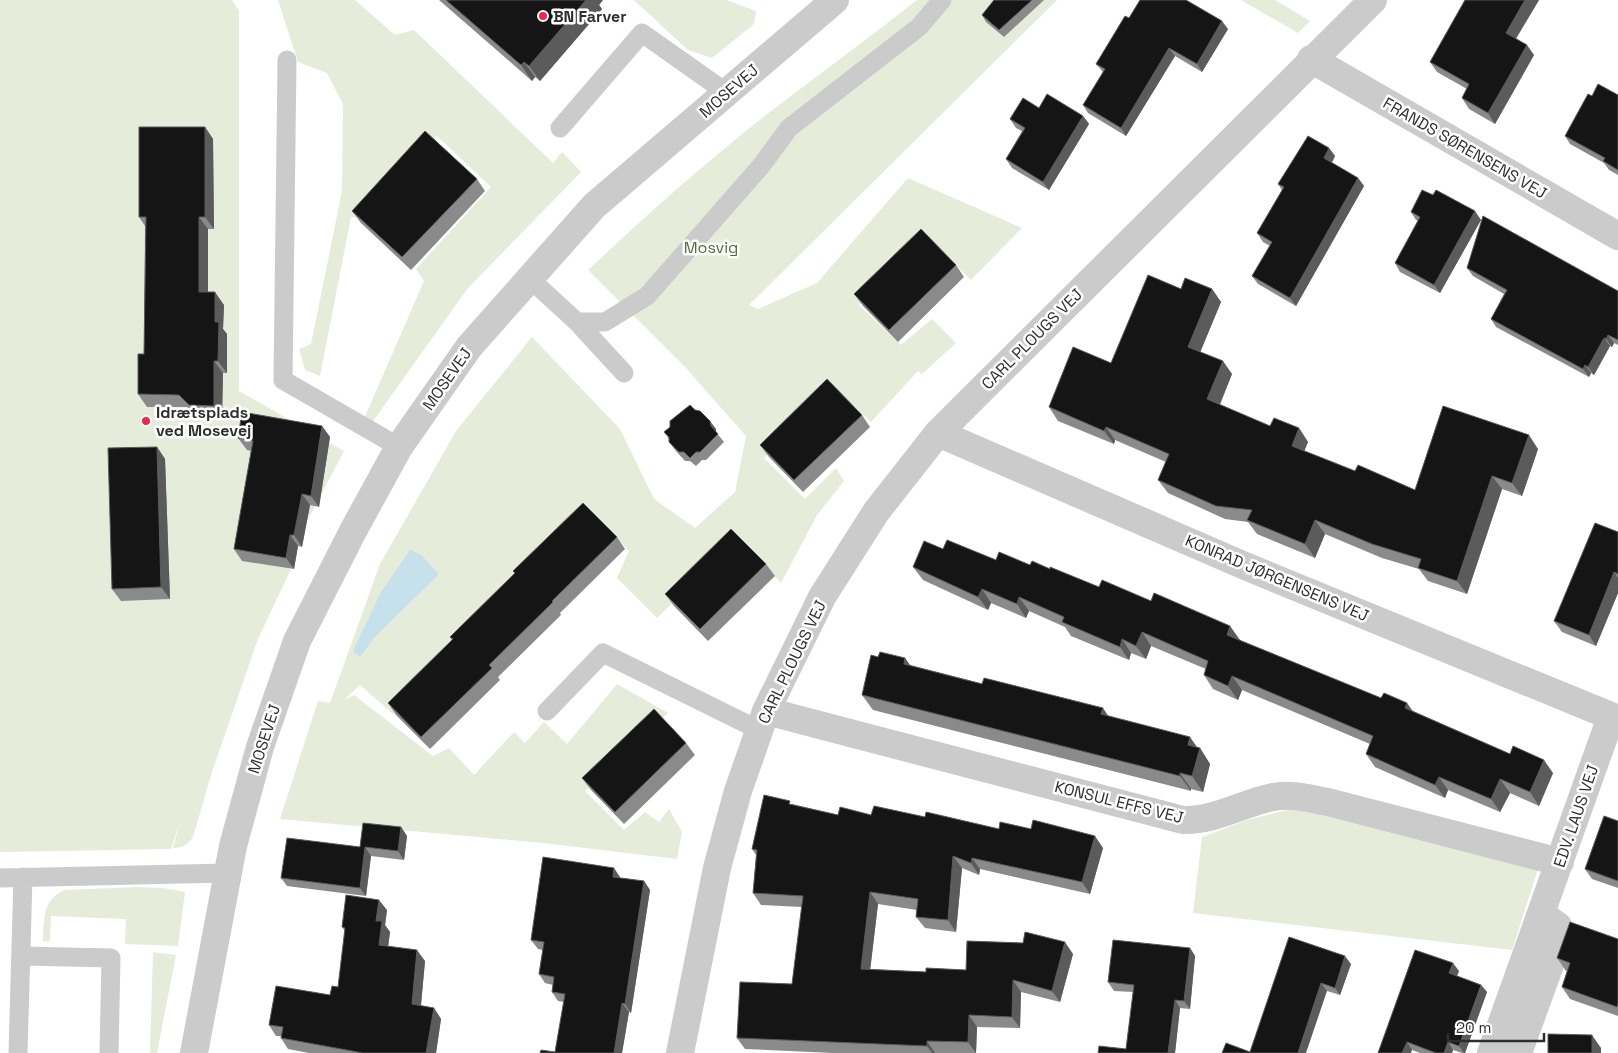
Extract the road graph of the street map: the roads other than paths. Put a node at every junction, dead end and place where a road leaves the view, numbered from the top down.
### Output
1 (835, 0) edge
2 (942, 0) edge
3 (1373, 0) edge
4 (287, 60) dead end
5 (1312, 60) junction
6 (727, 93) junction
7 (560, 128) dead end
8 (1618, 236) edge
9 (529, 278) junction
10 (578, 322) junction
11 (624, 373) dead end
12 (938, 433) junction
13 (399, 447) junction
14 (547, 711) dead end
15 (1614, 718) edge
16 (762, 721) junction
17 (1560, 862) junction
18 (228, 873) junction
19 (23, 877) junction
20 (0, 878) edge
21 (1542, 914) junction
22 (21, 956) junction
23 (18, 1053) edge
24 (109, 1053) edge
25 (194, 1053) edge
26 (680, 1053) edge
27 (1491, 1053) edge
28 (1518, 1053) edge

1 - 6 street, MOSEVEJ
2 - 10 lane
3 - 5 street, CARL PLOUGS VEJ
4 - 13 lane
5 - 8 street, FRANDS SØRENSENS VEJ
5 - 12 street, CARL PLOUGS VEJ
6 - 7 lane
6 - 9 street, MOSEVEJ
9 - 10 lane
9 - 13 street, MOSEVEJ
10 - 11 lane
12 - 15 street, KONRAD JØRGENSENS VEJ
12 - 16 street, CARL PLOUGS VEJ
13 - 18 street, MOSEVEJ
14 - 16 lane, CARL PLOUGS VEJ
15 - 17 street, EDV. LAUS VEJ
16 - 17 street, KONSUL EFFS VEJ
16 - 26 street, CARL PLOUGS VEJ
17 - 21 street, EDV. LAUS VEJ
18 - 19 lane
18 - 25 street, MOSEVEJ
19 - 20 lane
19 - 22 lane
21 - 27 street, EDV. LAUS VEJ
21 - 28 street
22 - 23 lane
22 - 24 lane

